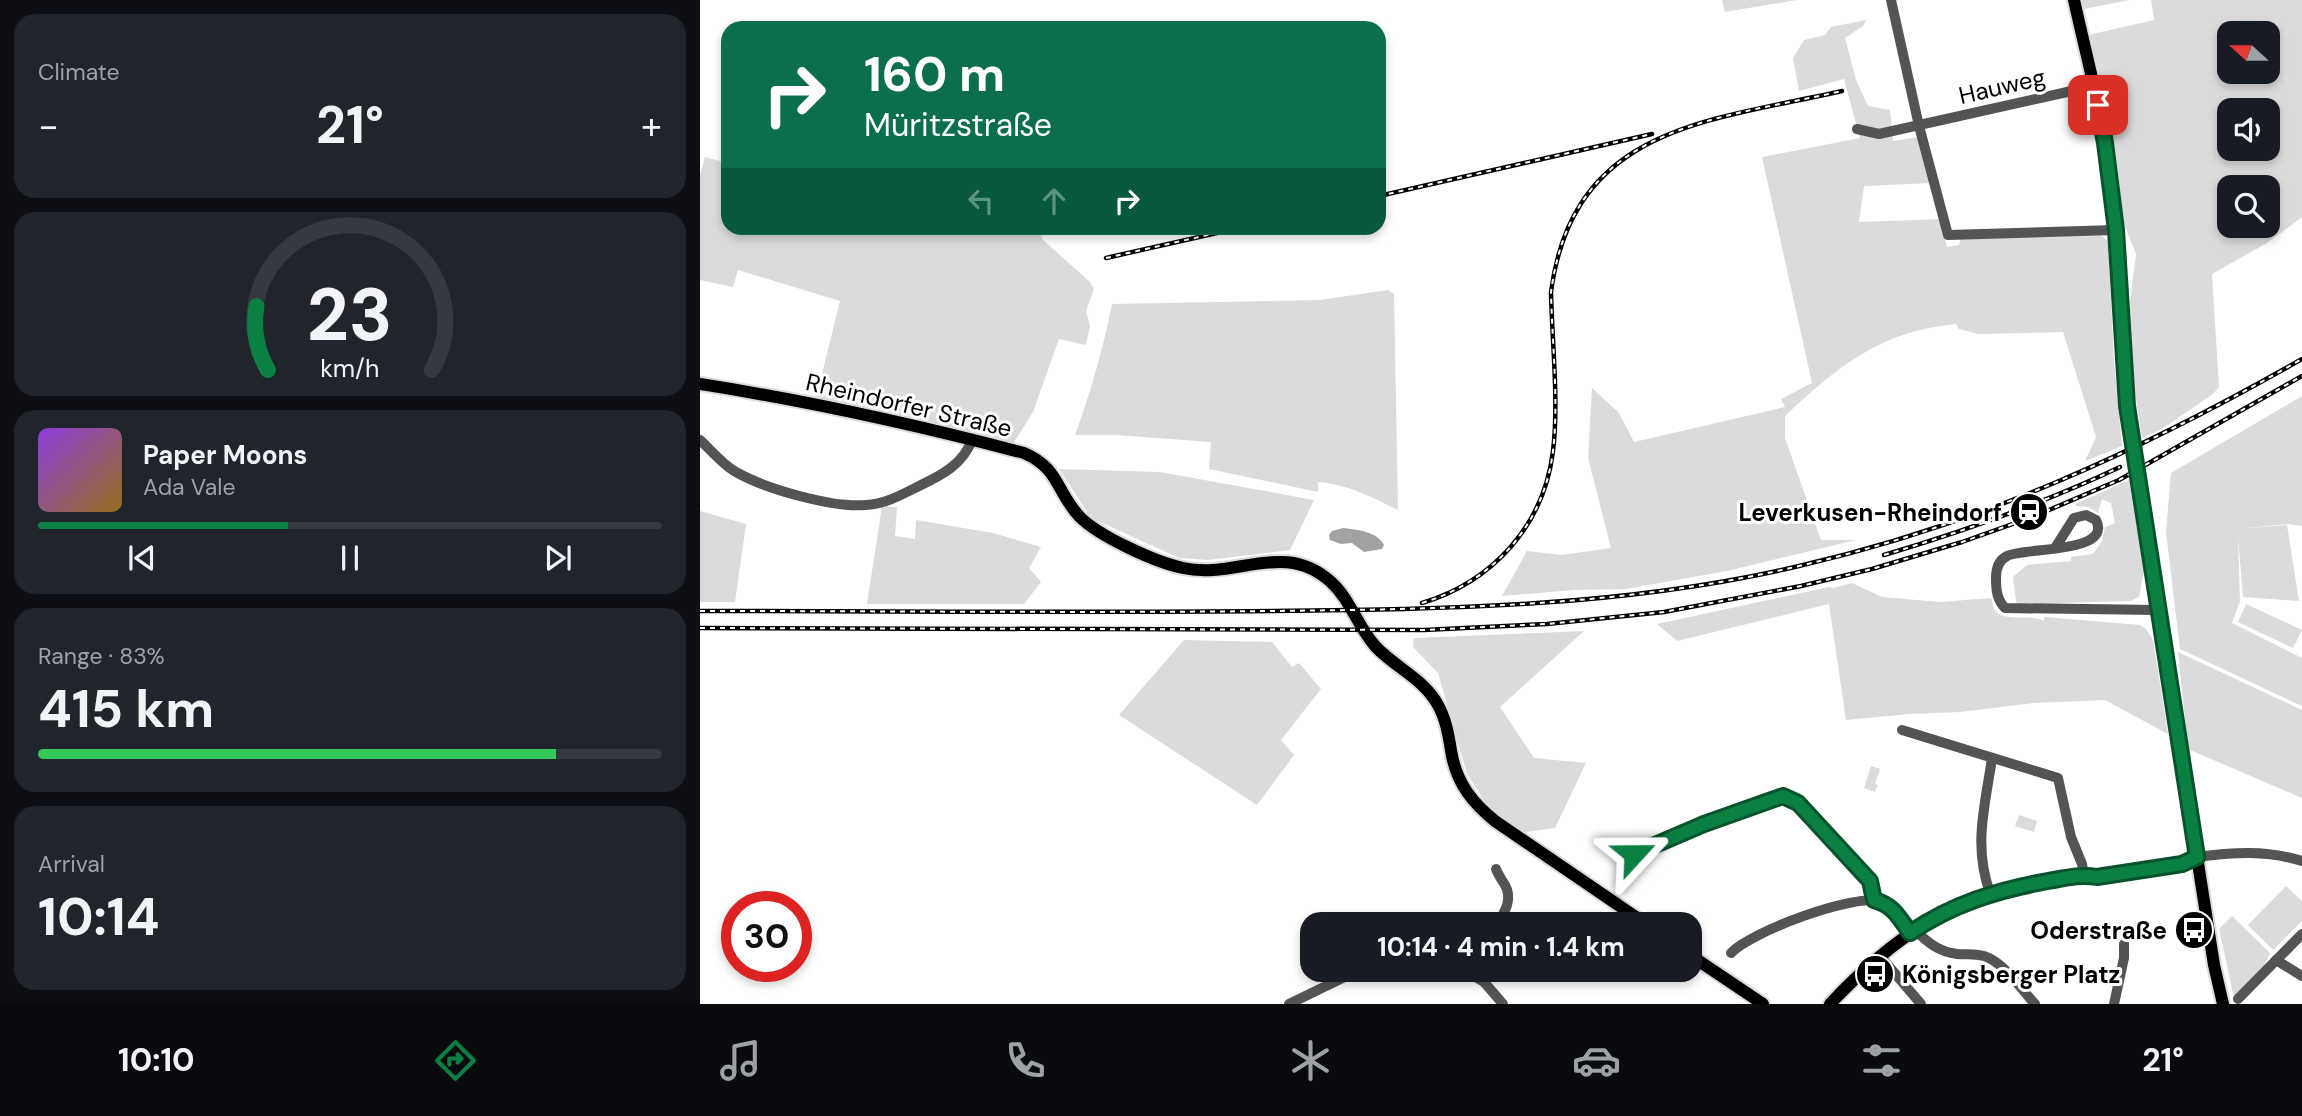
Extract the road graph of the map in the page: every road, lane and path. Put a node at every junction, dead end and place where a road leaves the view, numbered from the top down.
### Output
1 (1891, 0) edge
2 (2074, 0) edge
3 (2094, 86) junction
4 (1919, 126) junction
5 (1857, 129) dead end
6 (2116, 230) junction
7 (700, 384) edge
8 (700, 440) edge
9 (972, 440) junction
10 (2055, 548) dead end
11 (2157, 610) junction
12 (1902, 730) dead end
13 (1992, 758) junction
14 (1634, 854) dead end
15 (2197, 857) junction
16 (2302, 860) edge
17 (1496, 869) dead end
18 (2084, 875) junction
19 (1990, 893) junction
20 (1874, 900) junction
21 (1504, 912) edge
22 (1628, 912) edge
23 (1912, 931) junction
24 (2302, 934) edge
25 (2124, 944) dead end
26 (1731, 953) dead end
27 (1880, 956) junction
28 (2276, 960) junction
29 (1702, 963) edge
30 (2302, 976) edge
31 (1334, 982) edge
32 (1484, 982) edge
33 (2238, 999) dead end
34 (1289, 1004) edge
35 (1503, 1004) edge
36 (1763, 1004) edge
37 (1831, 1004) edge
38 (1921, 1004) edge
39 (2035, 1004) edge
40 (2114, 1004) edge
41 (2223, 1004) edge

1 - 4 street
2 - 3 main road
3 - 4 street, Hauweg
3 - 6 main road
4 - 5 street, Hauweg
4 - 6 street
6 - 11 main road, bridge
7 - 9 main road, Rheindorfer Straße
8 - 9 street
9 - 22 main road, Rheindorfer Straße
10 - 11 street
11 - 15 main road
12 - 13 street
13 - 18 street
13 - 19 street
14 - 20 street
15 - 16 street
15 - 18 main road
15 - 41 main road
17 - 21 street
18 - 19 main road
19 - 23 main road
20 - 23 street
20 - 26 street
23 - 27 main road
23 - 39 street
24 - 28 street
25 - 40 street
27 - 37 main road
27 - 38 street
28 - 30 street
28 - 33 street
29 - 36 main road
31 - 34 street
32 - 35 street

